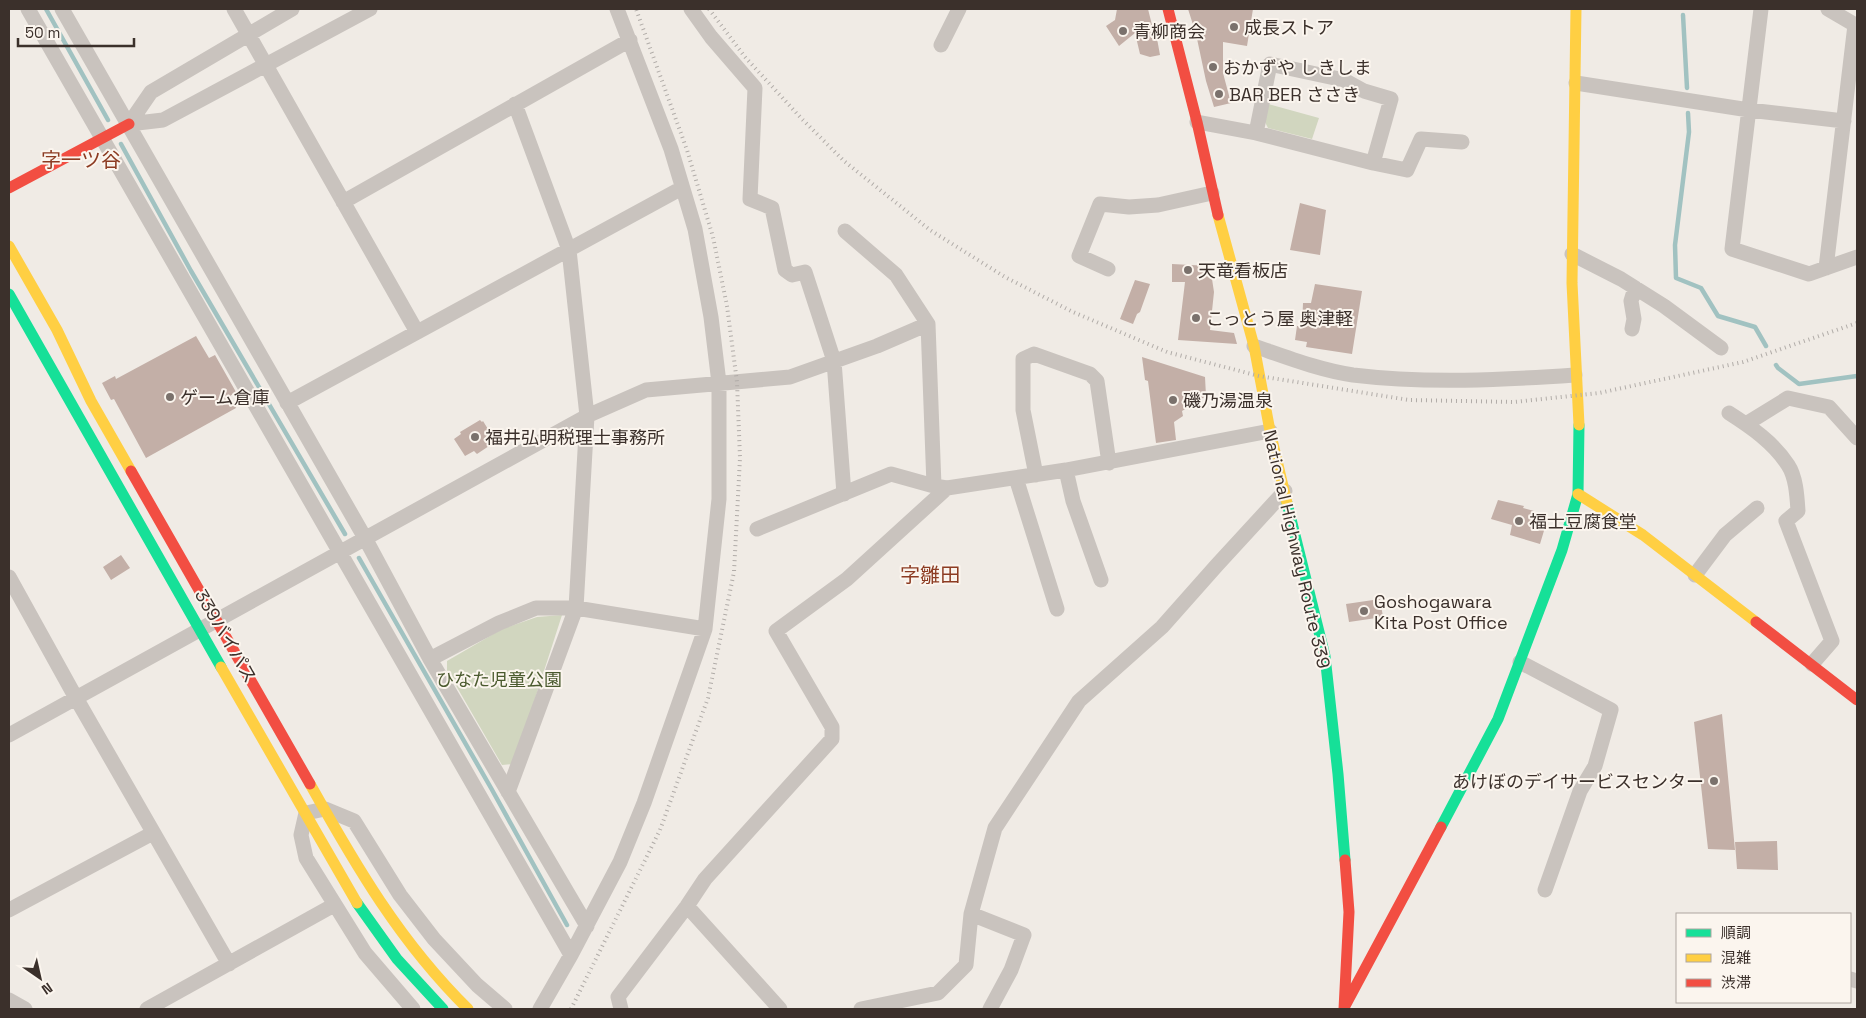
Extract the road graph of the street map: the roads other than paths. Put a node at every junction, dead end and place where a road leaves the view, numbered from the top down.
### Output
1 (28, 9) edge
2 (62, 9) edge
3 (234, 9) edge
4 (292, 9) edge
5 (370, 9) edge
6 (617, 9) edge
7 (691, 9) edge
8 (959, 9) edge
9 (1168, 9) edge
10 (1576, 9) edge
11 (1761, 9) edge
12 (1828, 9) edge
13 (1856, 25) edge
14 (247, 34) junction
15 (630, 40) junction
16 (941, 45) dead end
17 (265, 66) junction
18 (1576, 83) junction
19 (515, 104) junction
20 (1749, 110) junction
21 (1844, 121) junction
22 (1197, 122) junction
23 (130, 124) junction
24 (1256, 133) junction
25 (103, 137) junction
26 (1462, 142) dead end
27 (1373, 163) junction
28 (9, 188) edge
29 (682, 188) junction
30 (1212, 193) junction
31 (343, 202) junction
32 (845, 230) dead end
33 (9, 246) edge
34 (569, 250) junction
35 (1572, 254) junction
36 (1857, 257) edge
37 (1826, 268) junction
38 (1108, 269) dead end
39 (1635, 288) junction
40 (9, 294) edge
41 (928, 324) junction
42 (1632, 329) dead end
43 (417, 332) junction
44 (1254, 346) junction
45 (1721, 348) dead end
46 (834, 361) junction
47 (1575, 376) junction
48 (719, 384) junction
49 (287, 403) junction
50 (1729, 413) dead end
51 (587, 416) junction
52 (1746, 424) junction
53 (1270, 431) junction
54 (1857, 438) edge
55 (1109, 462) junction
56 (1066, 470) junction
57 (1036, 475) junction
58 (1016, 478) junction
59 (940, 487) junction
60 (1285, 491) junction
61 (844, 494) junction
62 (1578, 494) junction
63 (1757, 508) dead end
64 (757, 529) dead end
65 (365, 538) junction
66 (341, 552) junction
67 (1695, 575) junction
68 (9, 577) edge
69 (1102, 580) dead end
70 (576, 608) junction
71 (1056, 609) dead end
72 (217, 621) junction
73 (200, 629) junction
74 (704, 629) junction
75 (430, 659) junction
76 (1520, 662) junction
77 (1812, 664) junction
78 (76, 698) junction
79 (1857, 700) edge
80 (9, 735) edge
81 (508, 792) junction
82 (325, 809) junction
83 (306, 813) junction
84 (153, 832) junction
85 (1545, 890) dead end
86 (334, 905) junction
87 (687, 906) junction
88 (9, 910) edge
89 (971, 914) junction
90 (587, 926) junction
91 (571, 955) junction
92 (229, 964) junction
93 (9, 1000) edge
94 (403, 1006) edge
95 (1344, 1008) edge
96 (25, 1009) edge
97 (147, 1009) edge
98 (443, 1009) edge
99 (468, 1009) edge
100 (505, 1009) edge
101 (540, 1009) edge
102 (621, 1009) edge
103 (780, 1009) edge
104 (861, 1009) edge
105 (990, 1009) edge

1 - 25 street
2 - 23 street
3 - 14 street
4 - 14 street
5 - 17 street
6 - 15 street
7 - 46 street
8 - 16 street
9 - 22 main road, National Highway Route 339
10 - 18 main road
11 - 20 street
12 - 13 street
13 - 21 street
14 - 17 street
14 - 23 street
15 - 19 street
15 - 29 street
17 - 23 street
17 - 31 street
18 - 20 street
18 - 35 main road
19 - 31 street
19 - 34 street
20 - 21 street
20 - 37 street
21 - 37 street
22 - 24 street
22 - 30 main road, National Highway Route 339
23 - 25 main road
23 - 49 street
24 - 27 street
24 - 27 street
25 - 28 main road
25 - 66 street
26 - 27 street
29 - 34 street
29 - 48 street
30 - 38 street
30 - 44 main road, National Highway Route 339
31 - 43 street
32 - 41 street
33 - 72 main road, 339バイパス
34 - 43 street
34 - 51 street
35 - 39 street
35 - 47 main road
36 - 37 street
39 - 42 street
39 - 45 street
40 - 73 main road
41 - 46 street
41 - 59 street
43 - 49 street
44 - 47 street
44 - 53 main road, National Highway Route 339
46 - 48 street
46 - 61 street
47 - 62 main road
48 - 51 street
48 - 74 street
49 - 65 street
50 - 52 street
51 - 65 street
51 - 70 street
52 - 54 street
52 - 77 street
53 - 55 street
53 - 60 main road, National Highway Route 339
55 - 56 street
55 - 57 street
56 - 57 street
56 - 69 street
57 - 58 street
58 - 59 street
58 - 71 street
59 - 61 street
59 - 87 street
60 - 89 street
60 - 95 main road, National Highway Route 339
61 - 64 street
62 - 67 main road
62 - 76 main road
63 - 67 street
65 - 66 street
65 - 75 street
66 - 72 street
66 - 91 street
67 - 77 main road
68 - 78 street
70 - 74 street
70 - 75 street
70 - 81 street
72 - 73 street
72 - 82 main road, 339バイパス
73 - 78 street
73 - 83 main road
74 - 90 street
75 - 81 street
76 - 85 street
76 - 95 main road
77 - 79 main road
78 - 80 street
78 - 84 street
81 - 90 street
82 - 83 street
82 - 99 main road, 339バイパス
82 - 100 street
83 - 86 street
83 - 98 main road
84 - 88 street
84 - 92 street
86 - 92 street
86 - 94 street
87 - 102 street
87 - 103 street
89 - 104 street
89 - 105 street
90 - 91 street
91 - 101 street
92 - 97 street
93 - 96 street

